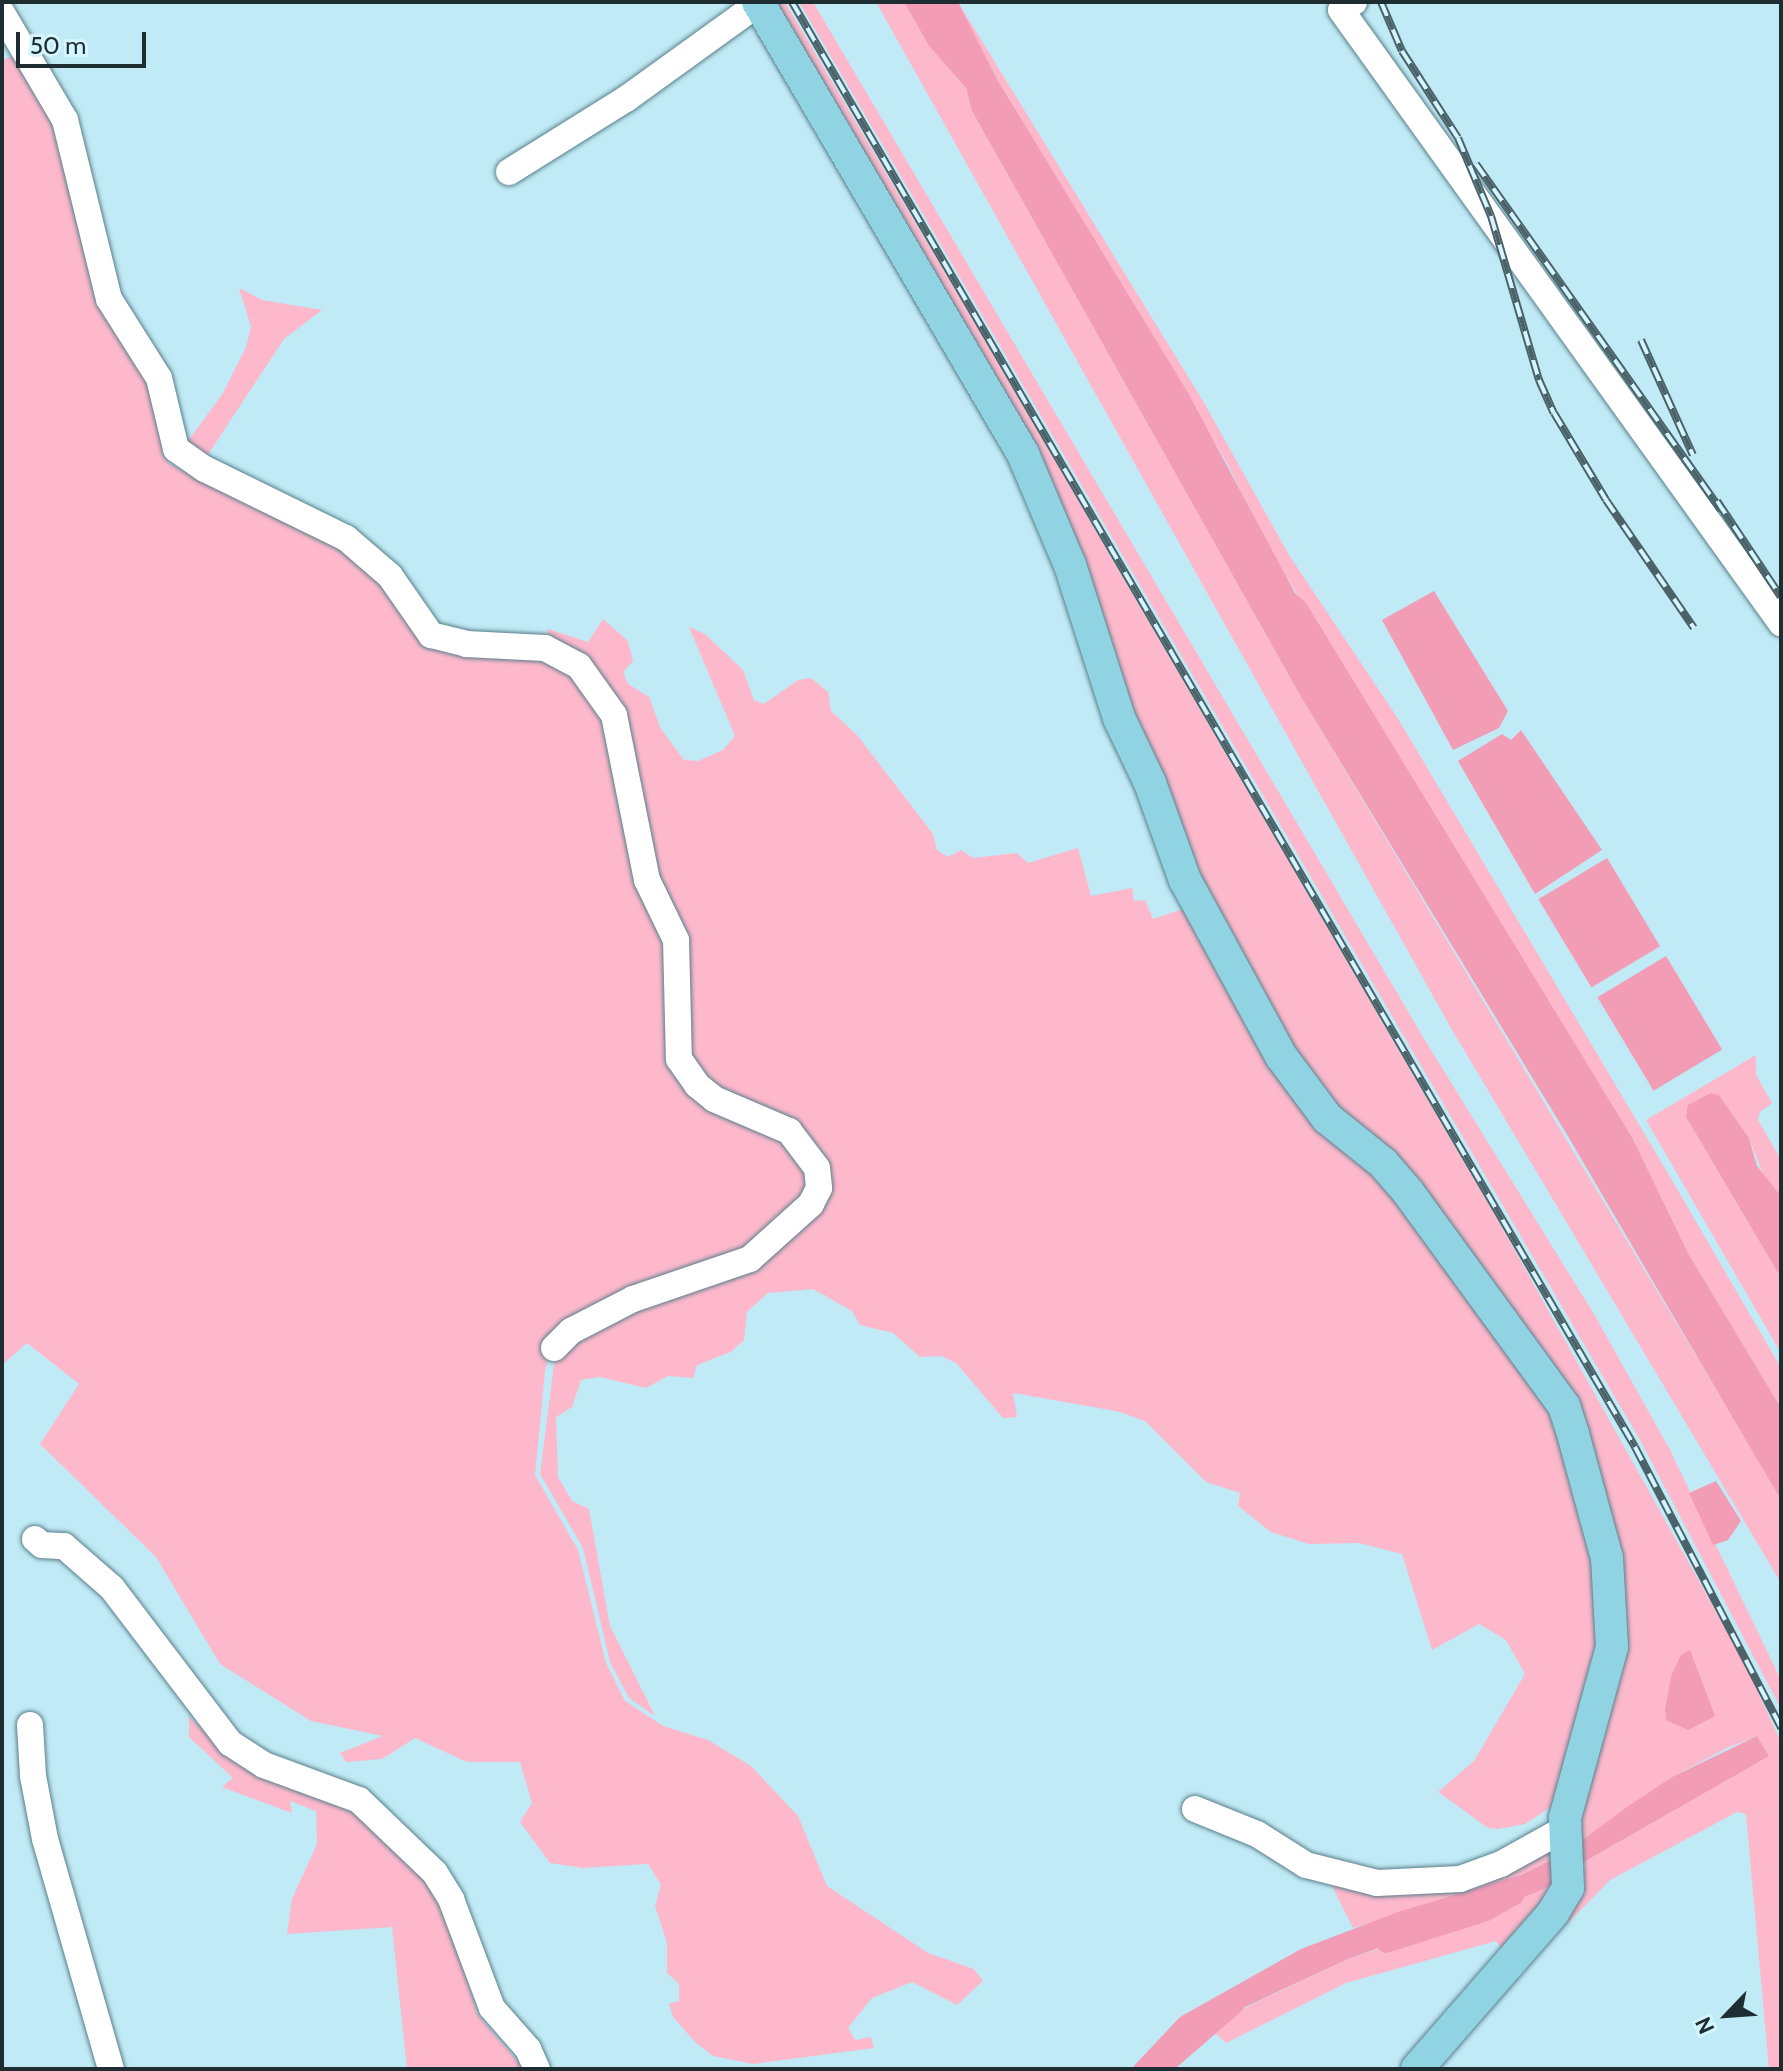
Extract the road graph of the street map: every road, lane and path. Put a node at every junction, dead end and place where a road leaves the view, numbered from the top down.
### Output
1 (1354, 2) edge
2 (759, 3) edge
3 (2, 13) edge
4 (509, 172) dead end
5 (1781, 623) edge
6 (554, 1348) dead end
7 (35, 1539) dead end
8 (30, 1725) dead end
9 (1195, 1809) dead end
10 (1566, 1852) junction
11 (111, 2069) edge
12 (537, 2069) edge
13 (1417, 2069) edge

1 - 5 street
2 - 4 street
2 - 10 main road
3 - 6 street
7 - 12 street
8 - 11 street
9 - 10 street
10 - 13 main road

